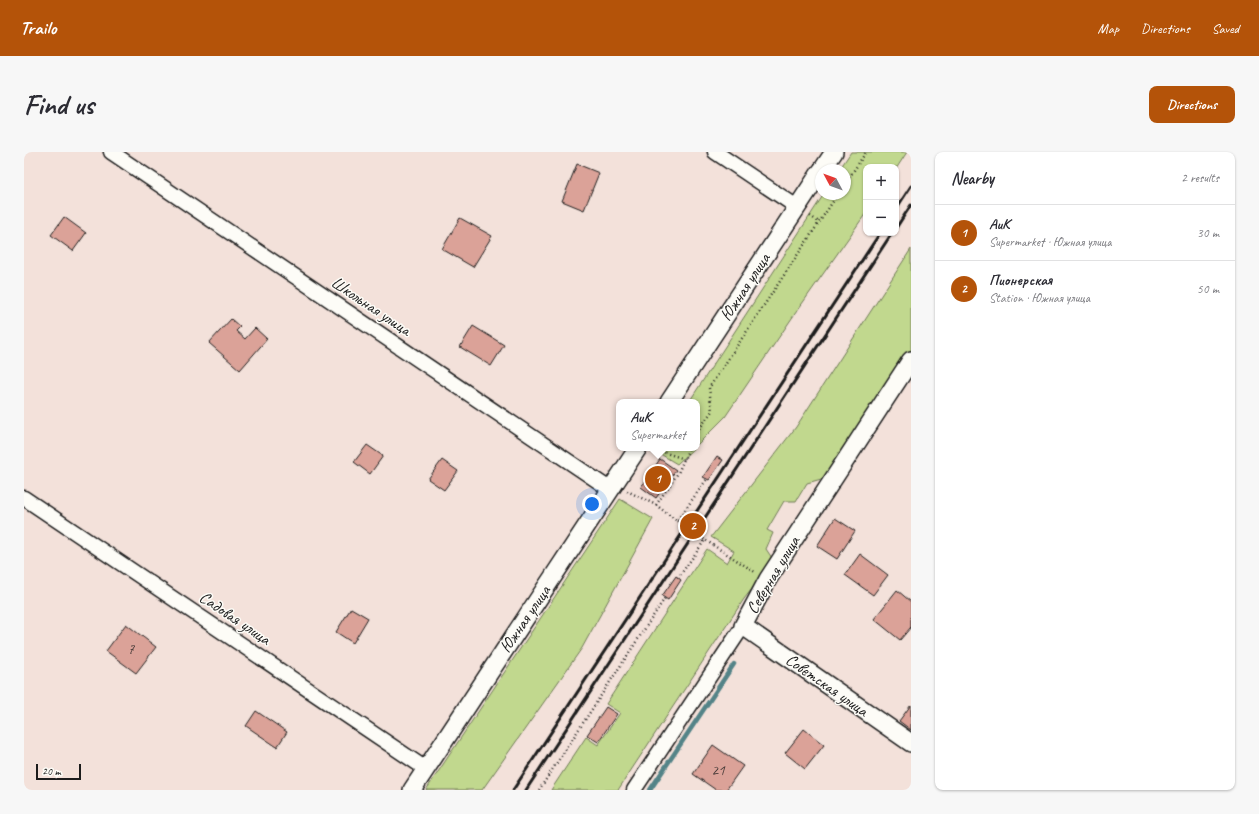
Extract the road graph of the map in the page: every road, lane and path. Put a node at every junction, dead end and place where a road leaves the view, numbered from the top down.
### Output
1 (111, 152) edge
2 (715, 152) edge
3 (834, 152) edge
4 (866, 152) edge
5 (826, 164) edge
6 (851, 175) edge
7 (815, 180) edge
8 (834, 200) edge
9 (797, 207) junction
10 (911, 360) edge
11 (671, 399) edge
12 (700, 428) edge
13 (636, 451) edge
14 (661, 451) edge
15 (688, 451) edge
16 (685, 459) junction
17 (707, 479) dead end
18 (611, 490) junction
19 (24, 498) edge
20 (656, 505) junction
21 (678, 521) junction
22 (705, 540) junction
23 (678, 578) dead end
24 (768, 579) junction
25 (665, 598) dead end
26 (742, 626) junction
27 (911, 743) edge
28 (426, 769) junction
29 (412, 790) edge
30 (539, 790) edge
31 (634, 790) edge

1 - 18 street, Школьная улица
2 - 9 street
3 - 5 street, Южная улица
4 - 6 path
7 - 9 street, Южная улица
8 - 12 path
9 - 11 street, Южная улица
10 - 24 street, Северная улица
13 - 18 street, Южная улица
14 - 16 path
15 - 16 path
16 - 20 path
17 - 21 path
18 - 20 path
18 - 28 street, Южная улица
19 - 28 street, Садовая улица
20 - 21 path
21 - 22 path, bridge
22 - 23 path
22 - 24 path
24 - 26 street, Северная улица
25 - 30 path
26 - 27 street, Советская улица
26 - 31 street, Северная улица
28 - 29 street, Южная улица

